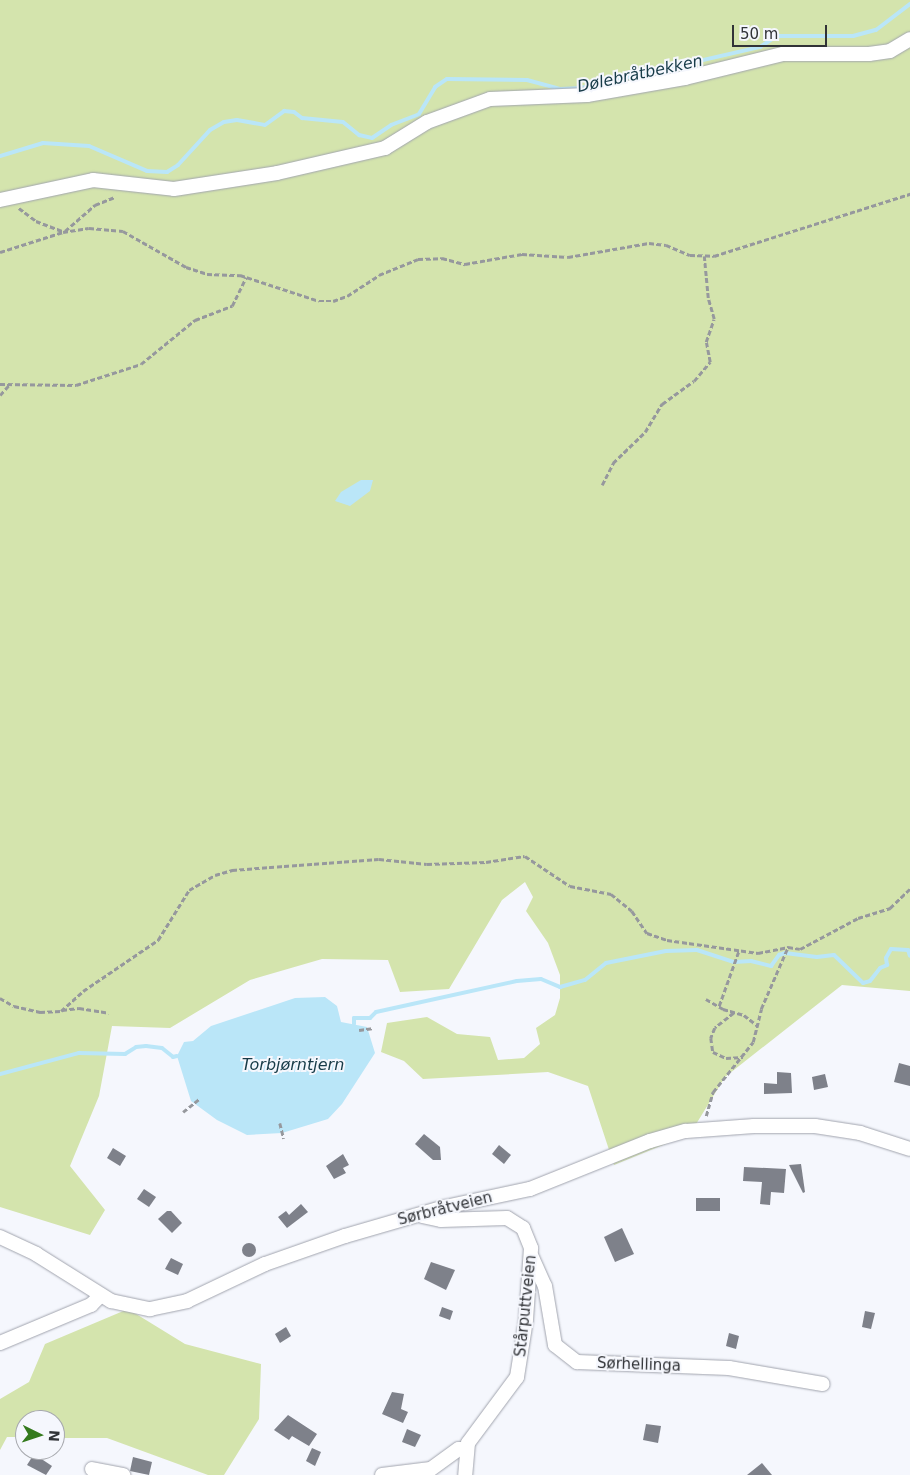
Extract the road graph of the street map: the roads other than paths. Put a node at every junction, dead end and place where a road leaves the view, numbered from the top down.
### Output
1 (910, 39) edge
2 (3, 200) edge
3 (910, 1150) edge
4 (421, 1215) junction
5 (0, 1237) edge
6 (531, 1255) junction
7 (101, 1296) junction
8 (0, 1343) edge
9 (823, 1384) dead end
10 (465, 1449) junction
11 (92, 1469) dead end
12 (124, 1475) edge
13 (382, 1475) edge
14 (465, 1475) edge

1 - 2 street
3 - 4 street, Sørbråtveien
4 - 6 street, Stårputtveien
4 - 7 street, Sørbråtveien
5 - 7 street, Sørbråtveien
6 - 9 street, Sørhellinga
6 - 10 street, Stårputtveien
7 - 8 street
10 - 13 street
10 - 14 street
11 - 12 street

